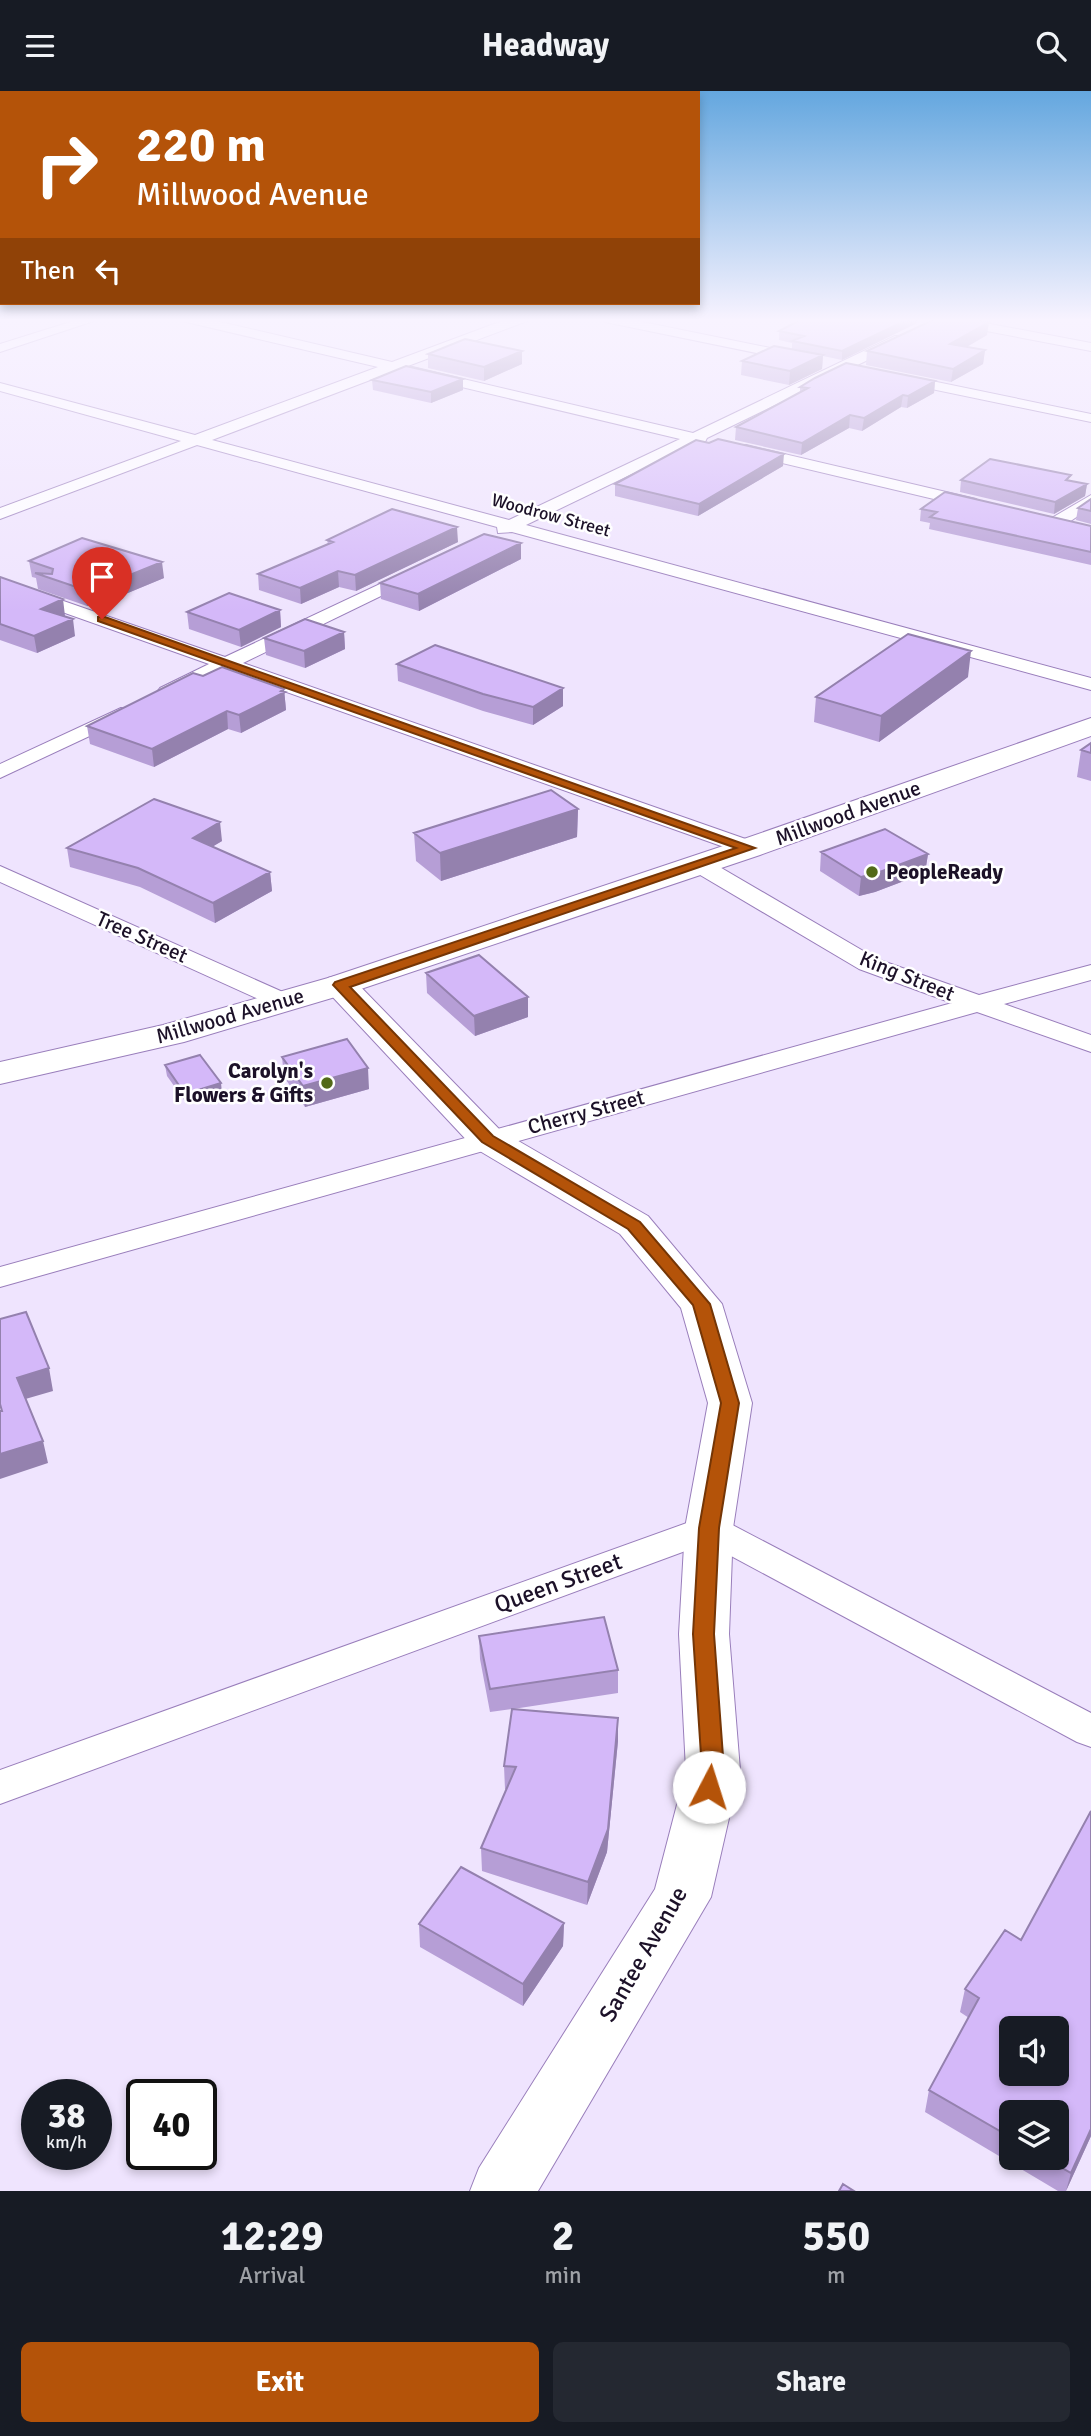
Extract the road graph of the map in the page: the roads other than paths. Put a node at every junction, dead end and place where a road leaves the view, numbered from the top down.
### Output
1 (107, 416) edge
2 (265, 416) edge
3 (604, 416) edge
4 (737, 416) edge
5 (694, 437) junction
6 (199, 441) junction
7 (0, 495) edge
8 (1091, 500) edge
9 (25, 504) junction
10 (994, 508) edge
11 (0, 514) edge
12 (511, 526) junction
13 (1079, 528) edge
14 (482, 540) edge
15 (434, 563) edge
16 (0, 584) edge
17 (228, 663) junction
18 (1091, 684) edge
19 (1091, 726) edge
20 (0, 772) edge
21 (749, 848) junction
22 (698, 864) junction
23 (0, 873) edge
24 (1091, 972) edge
25 (341, 985) junction
26 (285, 1002) junction
27 (976, 1004) junction
28 (1091, 1044) edge
29 (0, 1073) edge
30 (487, 1139) junction
31 (0, 1277) edge
32 (709, 1528) junction
33 (1091, 1731) edge
34 (0, 1787) edge
35 (502, 2191) edge

1 - 6 street, Woodrow Street
2 - 6 street
3 - 5 street
4 - 5 street
5 - 10 street
5 - 12 street
6 - 9 street
6 - 12 street, Woodrow Street
7 - 9 street
8 - 13 street
9 - 11 street
12 - 14 street
12 - 18 street, Woodrow Street
15 - 17 street
16 - 17 street
17 - 20 street
17 - 21 street
19 - 21 main road, Millwood Avenue
21 - 22 main road, Millwood Avenue
22 - 25 main road, Millwood Avenue
22 - 27 street, King Street
23 - 26 street, Tree Street
24 - 27 street, Cherry Street
25 - 26 main road, Millwood Avenue
25 - 30 main road, Santee Avenue
26 - 29 main road, Millwood Avenue
27 - 28 street, King Street
27 - 30 street, Cherry Street
30 - 31 street, Cherry Street
30 - 32 main road, Santee Avenue
32 - 33 street
32 - 34 street, Queen Street
32 - 35 main road, Santee Avenue

